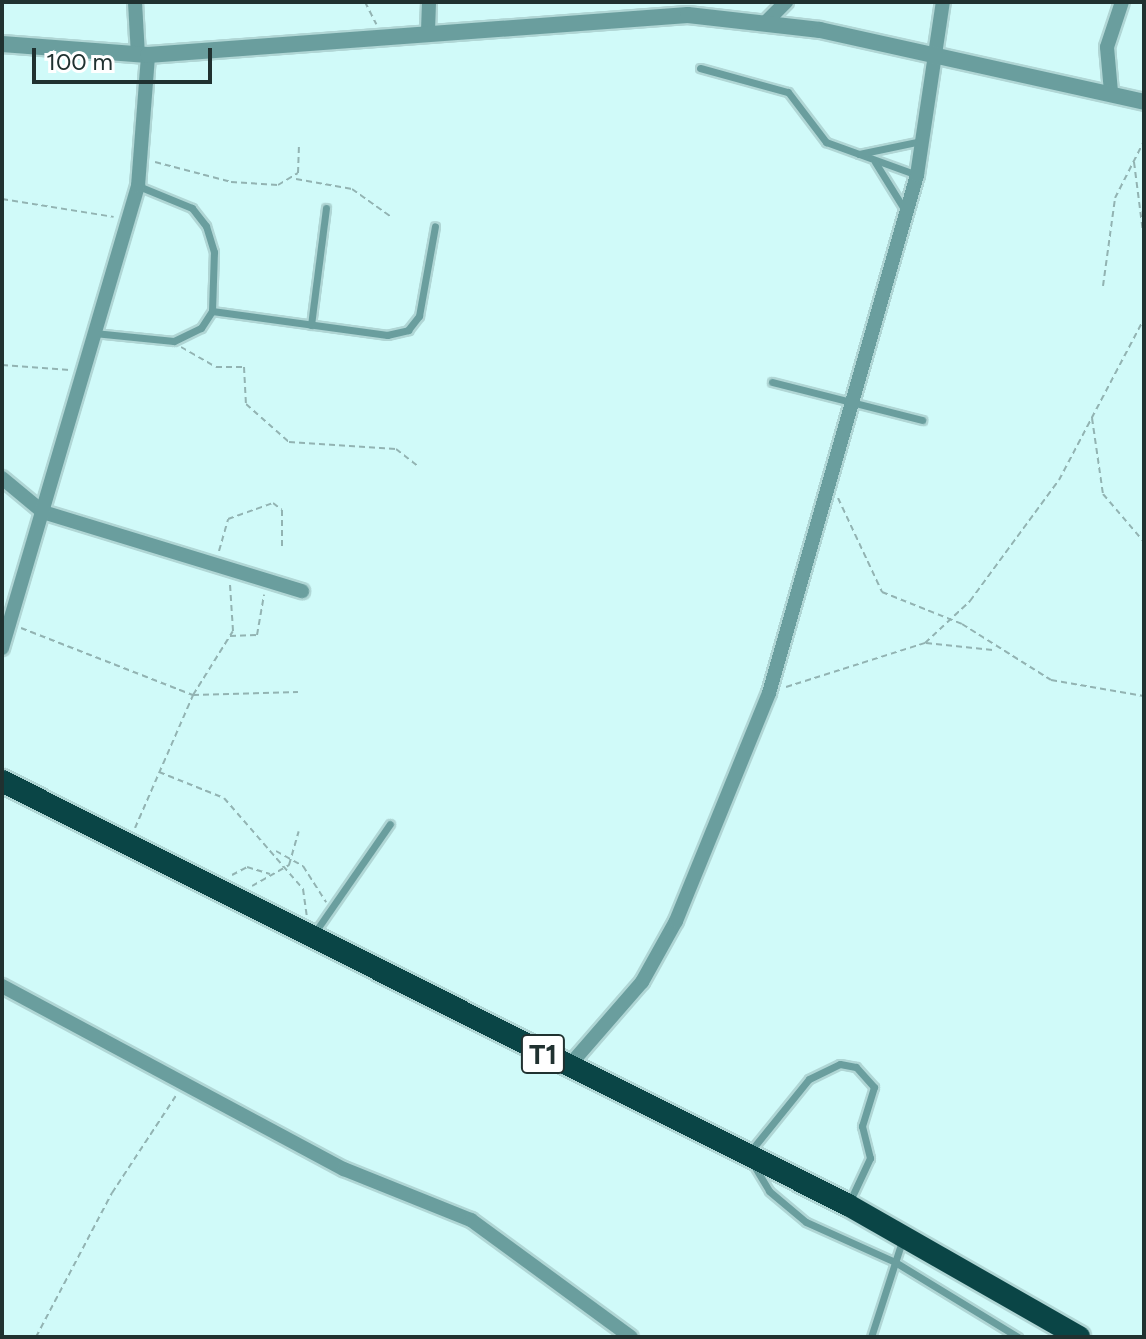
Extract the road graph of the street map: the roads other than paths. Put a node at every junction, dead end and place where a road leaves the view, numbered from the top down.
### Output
1 (135, 2) edge
2 (429, 2) edge
3 (786, 2) edge
4 (943, 2) edge
5 (1122, 2) edge
6 (767, 21) junction
7 (428, 31) junction
8 (2, 44) edge
9 (931, 53) junction
10 (143, 55) junction
11 (700, 68) dead end
12 (1111, 92) junction
13 (1144, 102) edge
14 (923, 140) junction
15 (854, 154) junction
16 (875, 162) junction
17 (917, 175) junction
18 (138, 186) junction
19 (326, 208) dead end
20 (907, 214) junction
21 (435, 226) dead end
22 (212, 311) junction
23 (311, 325) junction
24 (94, 333) junction
25 (772, 382) dead end
26 (858, 402) junction
27 (922, 420) dead end
28 (2, 478) edge
29 (43, 512) junction
30 (302, 591) dead end
31 (2, 648) edge
32 (2, 781) edge
33 (390, 824) dead end
34 (308, 935) junction
35 (2, 986) edge
36 (568, 1067) junction
37 (748, 1155) junction
38 (848, 1205) junction
39 (904, 1235) junction
40 (895, 1262) junction
41 (631, 1337) edge
42 (871, 1337) edge
43 (1018, 1337) edge
44 (1079, 1337) edge

1 - 10 street
2 - 7 street
3 - 6 street
4 - 9 street
5 - 12 street
6 - 7 street
6 - 9 street
7 - 10 street
8 - 10 street
9 - 12 street
9 - 14 street
10 - 18 street
11 - 15 lane
12 - 13 street
14 - 15 lane
14 - 17 street
15 - 16 lane
16 - 17 lane
16 - 20 lane
17 - 20 street
18 - 22 lane
18 - 24 street
19 - 23 lane
20 - 26 street
21 - 23 lane
22 - 23 lane
22 - 24 lane
24 - 29 street
25 - 26 lane
26 - 27 lane
26 - 36 street
28 - 29 street
29 - 30 street
29 - 31 street
32 - 34 highway, T1
33 - 34 lane
34 - 36 highway, T1
35 - 41 street
36 - 37 highway, T1
37 - 38 highway, T1
37 - 38 lane
37 - 40 lane
38 - 39 highway, T1
39 - 40 lane
39 - 44 highway, T1
40 - 42 lane
40 - 43 lane

